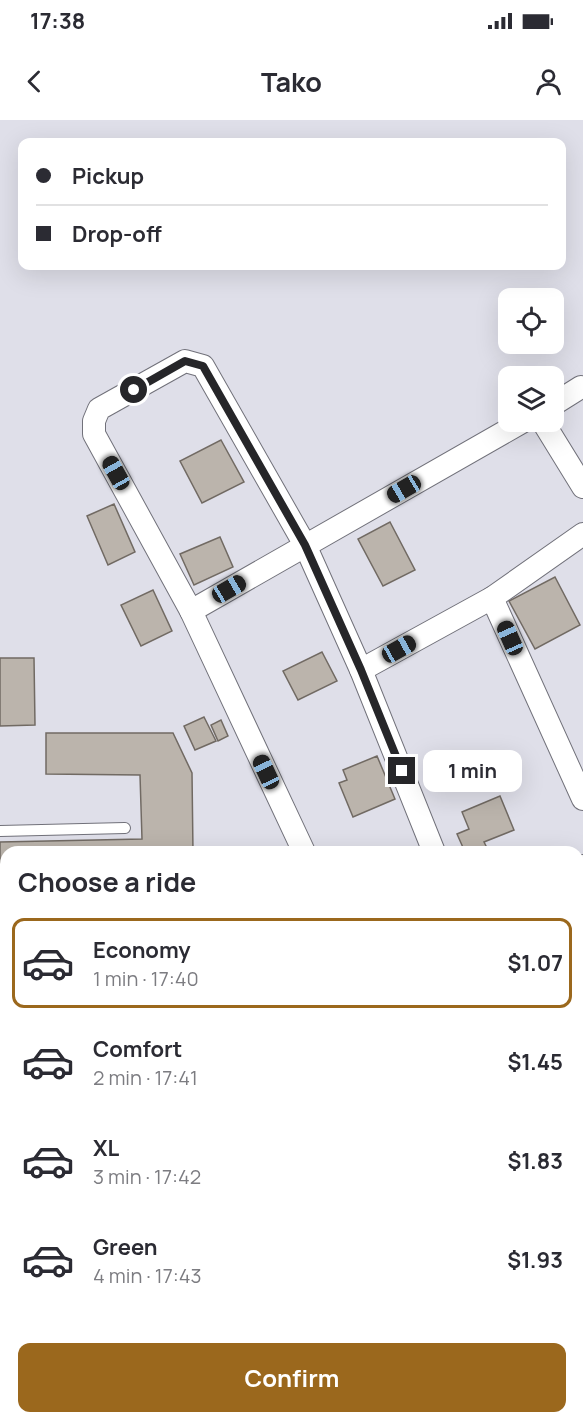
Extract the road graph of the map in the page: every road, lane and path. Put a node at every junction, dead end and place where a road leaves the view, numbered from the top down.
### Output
1 (581, 387) dead end
2 (564, 398) edge
3 (504, 432) edge
4 (549, 432) edge
5 (583, 487) edge
6 (583, 534) edge
7 (305, 545) junction
8 (492, 598) junction
9 (191, 611) junction
10 (361, 670) junction
11 (583, 799) edge
12 (125, 828) dead end
13 (0, 831) edge
14 (301, 846) edge
15 (432, 846) edge

1 - 2 street
3 - 7 street
4 - 5 street
6 - 8 street
7 - 9 street
7 - 9 street
7 - 10 street
8 - 10 street
8 - 11 street
9 - 14 street
10 - 15 street
12 - 13 lane

